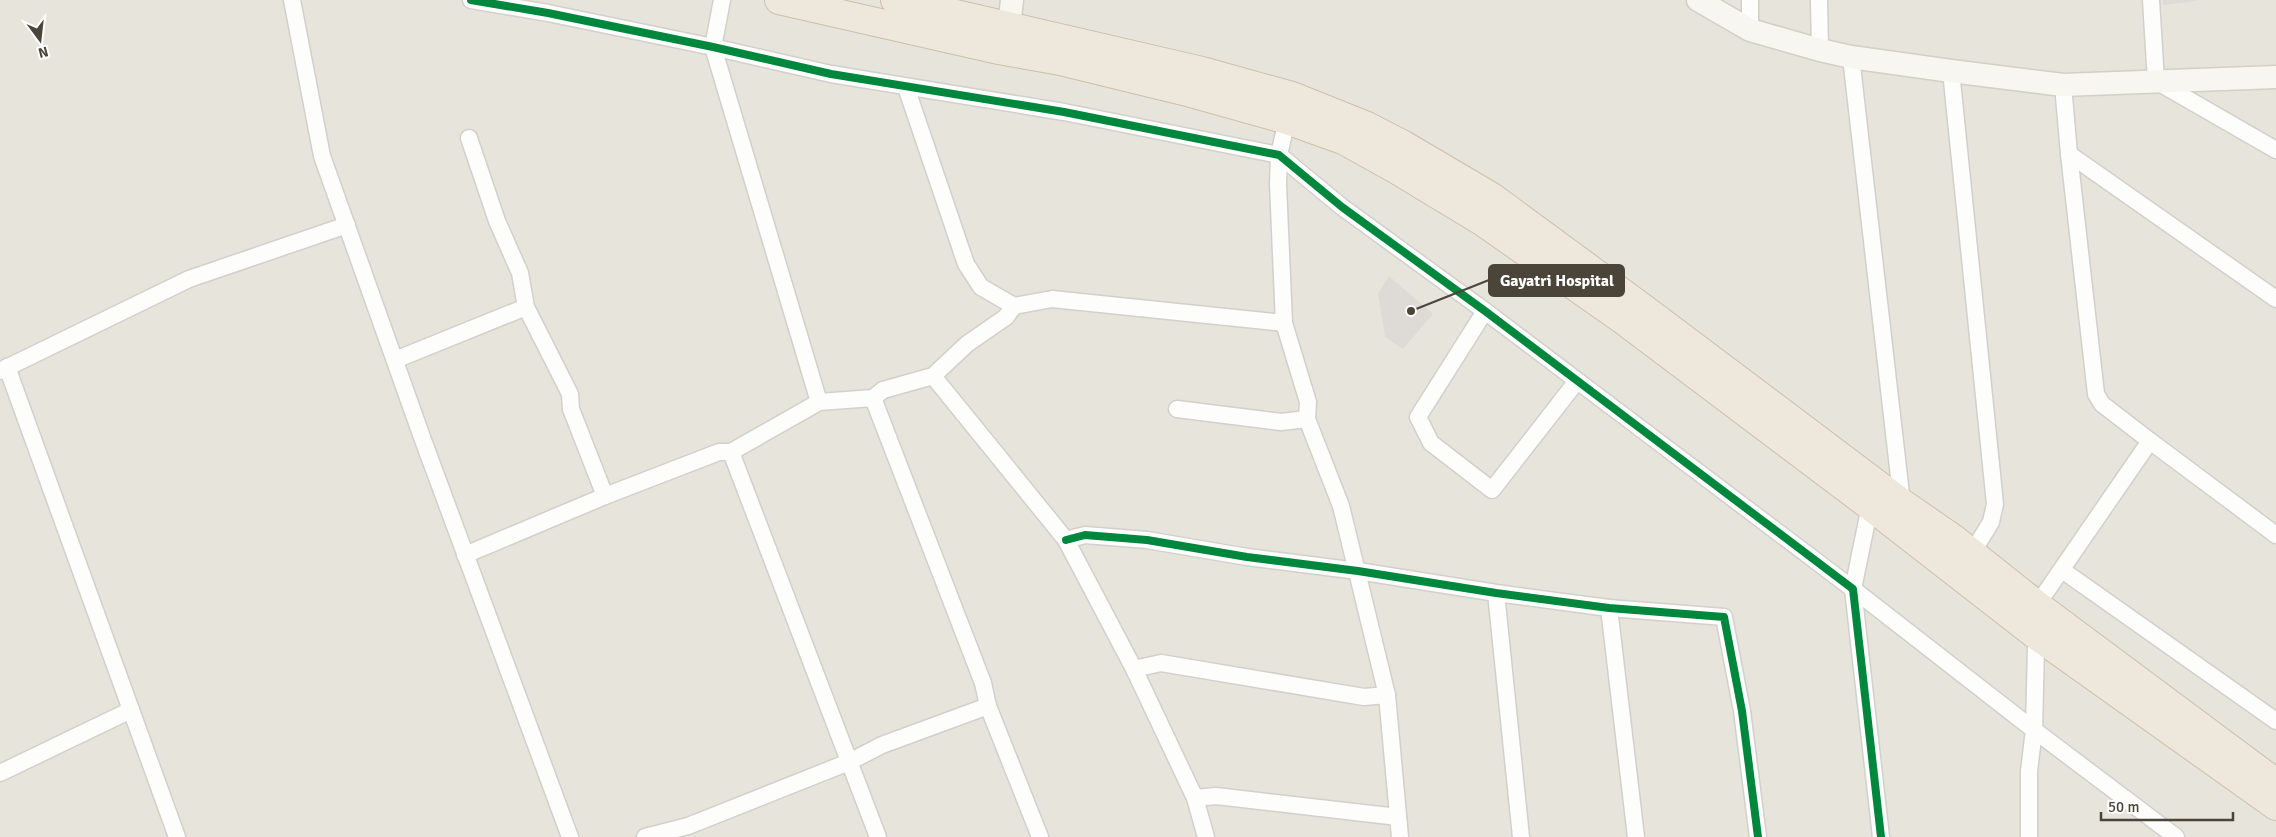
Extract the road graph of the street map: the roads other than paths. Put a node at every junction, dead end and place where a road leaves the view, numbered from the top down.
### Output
1 (292, 0) edge
2 (471, 0) edge
3 (780, 0) edge
4 (895, 0) edge
5 (1012, 0) edge
6 (1698, 0) edge
7 (1750, 0) edge
8 (1820, 0) edge
9 (2151, 0) edge
10 (723, 1) edge
11 (1009, 27) junction
12 (1750, 30) junction
13 (713, 47) junction
14 (1820, 50) junction
15 (1851, 57) junction
16 (1951, 71) junction
17 (2276, 77) edge
18 (2156, 81) junction
19 (2064, 85) junction
20 (906, 87) junction
21 (1288, 120) junction
22 (469, 138) dead end
23 (2276, 150) edge
24 (2069, 154) junction
25 (1279, 155) junction
26 (347, 225) junction
27 (2276, 299) edge
28 (1014, 306) junction
29 (526, 307) junction
30 (1485, 311) junction
31 (1284, 323) junction
32 (395, 360) junction
33 (4, 369) edge
34 (933, 376) junction
35 (1577, 380) junction
36 (873, 398) junction
37 (819, 402) junction
38 (1176, 409) dead end
39 (1307, 420) junction
40 (2150, 442) junction
41 (731, 452) junction
42 (605, 496) junction
43 (1902, 503) junction
44 (1870, 506) junction
45 (2276, 536) edge
46 (1066, 540) junction
47 (1972, 553) junction
48 (466, 555) junction
49 (1358, 570) junction
50 (2062, 570) junction
51 (1853, 589) junction
52 (1496, 593) junction
53 (2037, 605) junction
54 (1609, 608) junction
55 (2037, 636) junction
56 (1134, 668) junction
57 (1387, 695) junction
58 (988, 706) junction
59 (131, 710) junction
60 (2276, 721) edge
61 (2034, 730) junction
62 (849, 762) junction
63 (0, 773) edge
64 (2276, 783) edge
65 (1195, 798) junction
66 (2276, 806) edge
67 (1398, 817) junction
68 (689, 832) edge
69 (177, 837) edge
70 (570, 837) edge
71 (646, 837) edge
72 (878, 837) edge
73 (1040, 837) edge
74 (1206, 837) edge
75 (1400, 837) edge
76 (1521, 837) edge
77 (1636, 837) edge
78 (1758, 837) edge
79 (1881, 837) edge
80 (2030, 837) edge
81 (2176, 837) edge

1 - 26 street
2 - 13 street
3 - 21 highway
4 - 11 highway
5 - 11 street
6 - 12 street
7 - 12 street
8 - 14 street
9 - 18 street
10 - 13 street
11 - 43 highway
12 - 14 street
13 - 20 street
13 - 37 street
14 - 15 street
15 - 16 street
15 - 43 street
16 - 19 street
16 - 47 street
17 - 18 street
18 - 19 street
18 - 23 street
19 - 24 street
20 - 25 street
20 - 28 street
21 - 25 street
21 - 44 highway
22 - 29 street
24 - 27 street
24 - 40 street
25 - 30 street
25 - 31 street
26 - 32 street
26 - 33 street
28 - 31 street
28 - 34 street
29 - 32 street
29 - 42 street
30 - 35 street
30 - 35 street
31 - 39 street
32 - 48 street
33 - 59 street
34 - 36 street
34 - 46 street
35 - 51 street
36 - 37 street
36 - 58 street
37 - 41 street
38 - 39 street
39 - 49 street
40 - 45 street
40 - 50 street
41 - 42 street
41 - 62 street
42 - 48 street
43 - 47 highway
44 - 51 street
44 - 55 highway
46 - 49 street
46 - 56 street
47 - 53 highway
48 - 70 street
49 - 52 street
49 - 57 street
50 - 53 street
50 - 60 street
51 - 61 street
51 - 79 street
52 - 54 street
52 - 76 street
53 - 55 street
53 - 64 highway
54 - 77 street
54 - 78 street
55 - 61 street
55 - 66 highway
56 - 57 street
56 - 65 street
57 - 67 street
58 - 62 street
58 - 73 street
59 - 63 street
59 - 69 street
61 - 80 street
61 - 81 street
62 - 68 street
62 - 72 street
65 - 67 street
65 - 74 street
67 - 75 street
68 - 71 street

